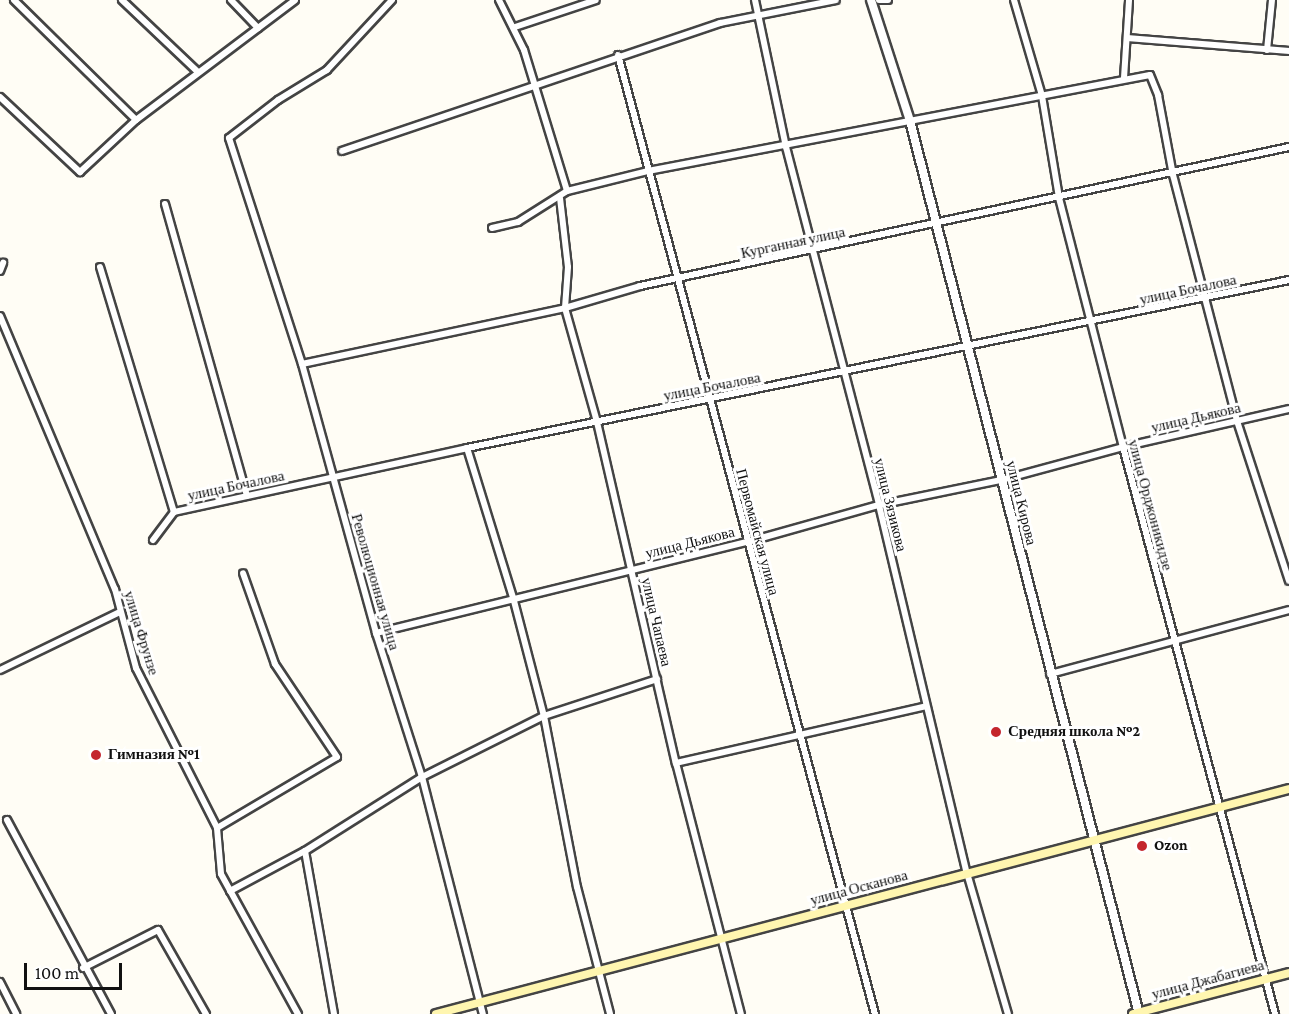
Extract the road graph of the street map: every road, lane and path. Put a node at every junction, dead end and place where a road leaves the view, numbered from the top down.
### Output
1 (14, 0) edge
2 (122, 0) edge
3 (231, 0) edge
4 (295, 0) edge
5 (392, 0) edge
6 (499, 0) edge
7 (596, 0) edge
8 (755, 0) edge
9 (836, 0) edge
10 (872, 0) edge
11 (879, 0) edge
12 (888, 0) edge
13 (1014, 0) edge
14 (1129, 0) edge
15 (1272, 0) edge
16 (757, 14) junction
17 (515, 27) junction
18 (258, 28) junction
19 (1127, 38) junction
20 (1267, 51) junction
21 (1289, 51) edge
22 (618, 55) junction
23 (198, 72) junction
24 (1124, 78) junction
25 (534, 85) junction
26 (1042, 96) junction
27 (0, 97) edge
28 (136, 120) junction
29 (910, 121) junction
30 (786, 147) junction
31 (1289, 147) edge
32 (342, 151) dead end
33 (648, 171) junction
34 (1173, 175) junction
35 (567, 190) junction
36 (560, 198) junction
37 (1059, 198) junction
38 (165, 204) dead end
39 (936, 224) junction
40 (492, 228) dead end
41 (813, 251) junction
42 (3, 263) dead end
43 (100, 267) dead end
44 (0, 271) edge
45 (681, 280) junction
46 (1289, 280) edge
47 (1206, 298) junction
48 (565, 308) junction
49 (0, 316) edge
50 (1091, 323) junction
51 (967, 347) junction
52 (302, 364) junction
53 (842, 373) junction
54 (710, 399) junction
55 (1289, 409) edge
56 (1237, 421) junction
57 (597, 422) junction
58 (1123, 447) junction
59 (467, 448) junction
60 (332, 477) junction
61 (1001, 480) junction
62 (247, 496) junction
63 (879, 505) junction
64 (174, 512) junction
65 (153, 540) dead end
66 (747, 542) junction
67 (632, 570) junction
68 (243, 573) dead end
69 (1289, 581) edge
70 (514, 601) junction
71 (1289, 610) edge
72 (120, 612) junction
73 (376, 633) junction
74 (1174, 642) junction
75 (0, 670) edge
76 (1050, 674) junction
77 (657, 679) junction
78 (926, 706) junction
79 (544, 716) junction
80 (798, 734) junction
81 (676, 763) junction
82 (422, 777) junction
83 (1289, 789) edge
84 (1221, 807) junction
85 (7, 820) dead end
86 (217, 828) junction
87 (1095, 839) junction
88 (305, 851) junction
89 (967, 873) junction
90 (230, 891) junction
91 (845, 906) junction
92 (720, 939) junction
93 (83, 968) junction
94 (599, 971) junction
95 (1289, 973) edge
96 (1266, 979) junction
97 (0, 982) edge
98 (480, 1002) junction
99 (16, 1014) edge
100 (111, 1014) edge
101 (206, 1014) edge
102 (298, 1014) edge
103 (334, 1014) edge
104 (436, 1014) edge
105 (483, 1014) edge
106 (610, 1014) edge
107 (741, 1014) edge
108 (875, 1014) edge
109 (1008, 1014) edge
110 (1137, 1014) edge
111 (1275, 1014) edge

1 - 28 street
2 - 23 street
3 - 18 street
4 - 18 street
5 - 52 street, Революционная улица
6 - 17 street
7 - 17 street
8 - 16 street, улица Зязикова
9 - 16 street
10 - 29 street, улица Кирова
11 - 12 street
13 - 26 street, улица Орджоникидзе
14 - 19 street
15 - 20 street
16 - 22 street
16 - 30 street, улица Зязикова
17 - 25 street
18 - 23 street
19 - 20 street
19 - 24 street
20 - 21 street
22 - 25 street
22 - 33 street, Первомайская улица
23 - 28 street
24 - 26 street
24 - 34 street
25 - 32 street
25 - 35 street
26 - 29 street
26 - 37 street, улица Орджоникидзе
27 - 28 street
29 - 30 street
29 - 39 street, улица Кирова
30 - 33 street
30 - 41 street, улица Зязикова
31 - 34 street, Курганная улица
33 - 35 street
33 - 45 street, Первомайская улица
34 - 37 street, Курганная улица
34 - 47 street
35 - 36 street
36 - 40 street
36 - 48 street, улица Чапаева
37 - 39 street, Курганная улица
37 - 50 street, улица Орджоникидзе
38 - 62 street
39 - 41 street, Курганная улица
39 - 51 street, улица Кирова
41 - 45 street, Курганная улица
41 - 53 street, улица Зязикова
42 - 44 street
43 - 64 street
45 - 48 street, Курганная улица
45 - 54 street, Первомайская улица
46 - 47 street, улица Бочалова
47 - 50 street, улица Бочалова
47 - 56 street
48 - 52 street, Курганная улица
48 - 57 street, улица Чапаева
49 - 72 street, улица Фрунзе
50 - 51 street, улица Бочалова
50 - 58 street, улица Орджоникидзе
51 - 53 street, улица Бочалова
51 - 61 street, улица Кирова
52 - 60 street, Революционная улица
53 - 54 street, улица Бочалова
53 - 63 street, улица Зязикова
54 - 57 street, улица Бочалова
54 - 66 street, Первомайская улица
55 - 56 street, улица Дьякова
56 - 58 street, улица Дьякова
56 - 69 street
57 - 59 street, улица Бочалова
57 - 67 street, улица Чапаева
58 - 61 street, улица Дьякова
58 - 74 street, улица Орджоникидзе
59 - 60 street, улица Бочалова
59 - 70 street
60 - 62 street, улица Бочалова
60 - 73 street, Революционная улица
61 - 63 street, улица Дьякова
61 - 76 street, улица Кирова
62 - 64 street, улица Бочалова
63 - 66 street, улица Дьякова
63 - 78 street, улица Зязикова
64 - 65 street, улица Бочалова
66 - 67 street, улица Дьякова
66 - 80 street, Первомайская улица
67 - 70 street, улица Дьякова
67 - 77 street, улица Чапаева
68 - 86 street
70 - 73 street, улица Дьякова
70 - 79 street
71 - 74 street
72 - 75 street
72 - 86 street, улица Фрунзе
73 - 82 street, Революционная улица
74 - 76 street
74 - 84 street, улица Орджоникидзе
76 - 87 street, улица Кирова
77 - 79 street
77 - 81 street, улица Чапаева
78 - 80 street
78 - 89 street, улица Зязикова
79 - 82 street
79 - 94 street
80 - 81 street
80 - 91 street, Первомайская улица
81 - 92 street, улица Чапаева
82 - 88 street
82 - 98 street, Революционная улица
83 - 84 main road, улица Осканова
84 - 87 main road, улица Осканова
84 - 96 street, улица Орджоникидзе
85 - 93 street
86 - 90 street, улица Фрунзе
87 - 89 main road, улица Осканова
87 - 110 street, улица Кирова
88 - 90 street
88 - 103 street
89 - 91 main road, улица Осканова
89 - 109 street, улица Зязикова
90 - 102 street, улица Фрунзе
91 - 92 main road, улица Осканова
91 - 108 street, Первомайская улица
92 - 94 main road, улица Осканова
92 - 107 street, улица Чапаева
93 - 100 street
93 - 101 street
94 - 98 main road, улица Осканова
94 - 106 street
95 - 96 main road, улица Джабагиева
96 - 110 main road, улица Джабагиева
96 - 111 street, улица Орджоникидзе
97 - 99 street
98 - 104 main road, улица Осканова
98 - 105 street, Революционная улица

